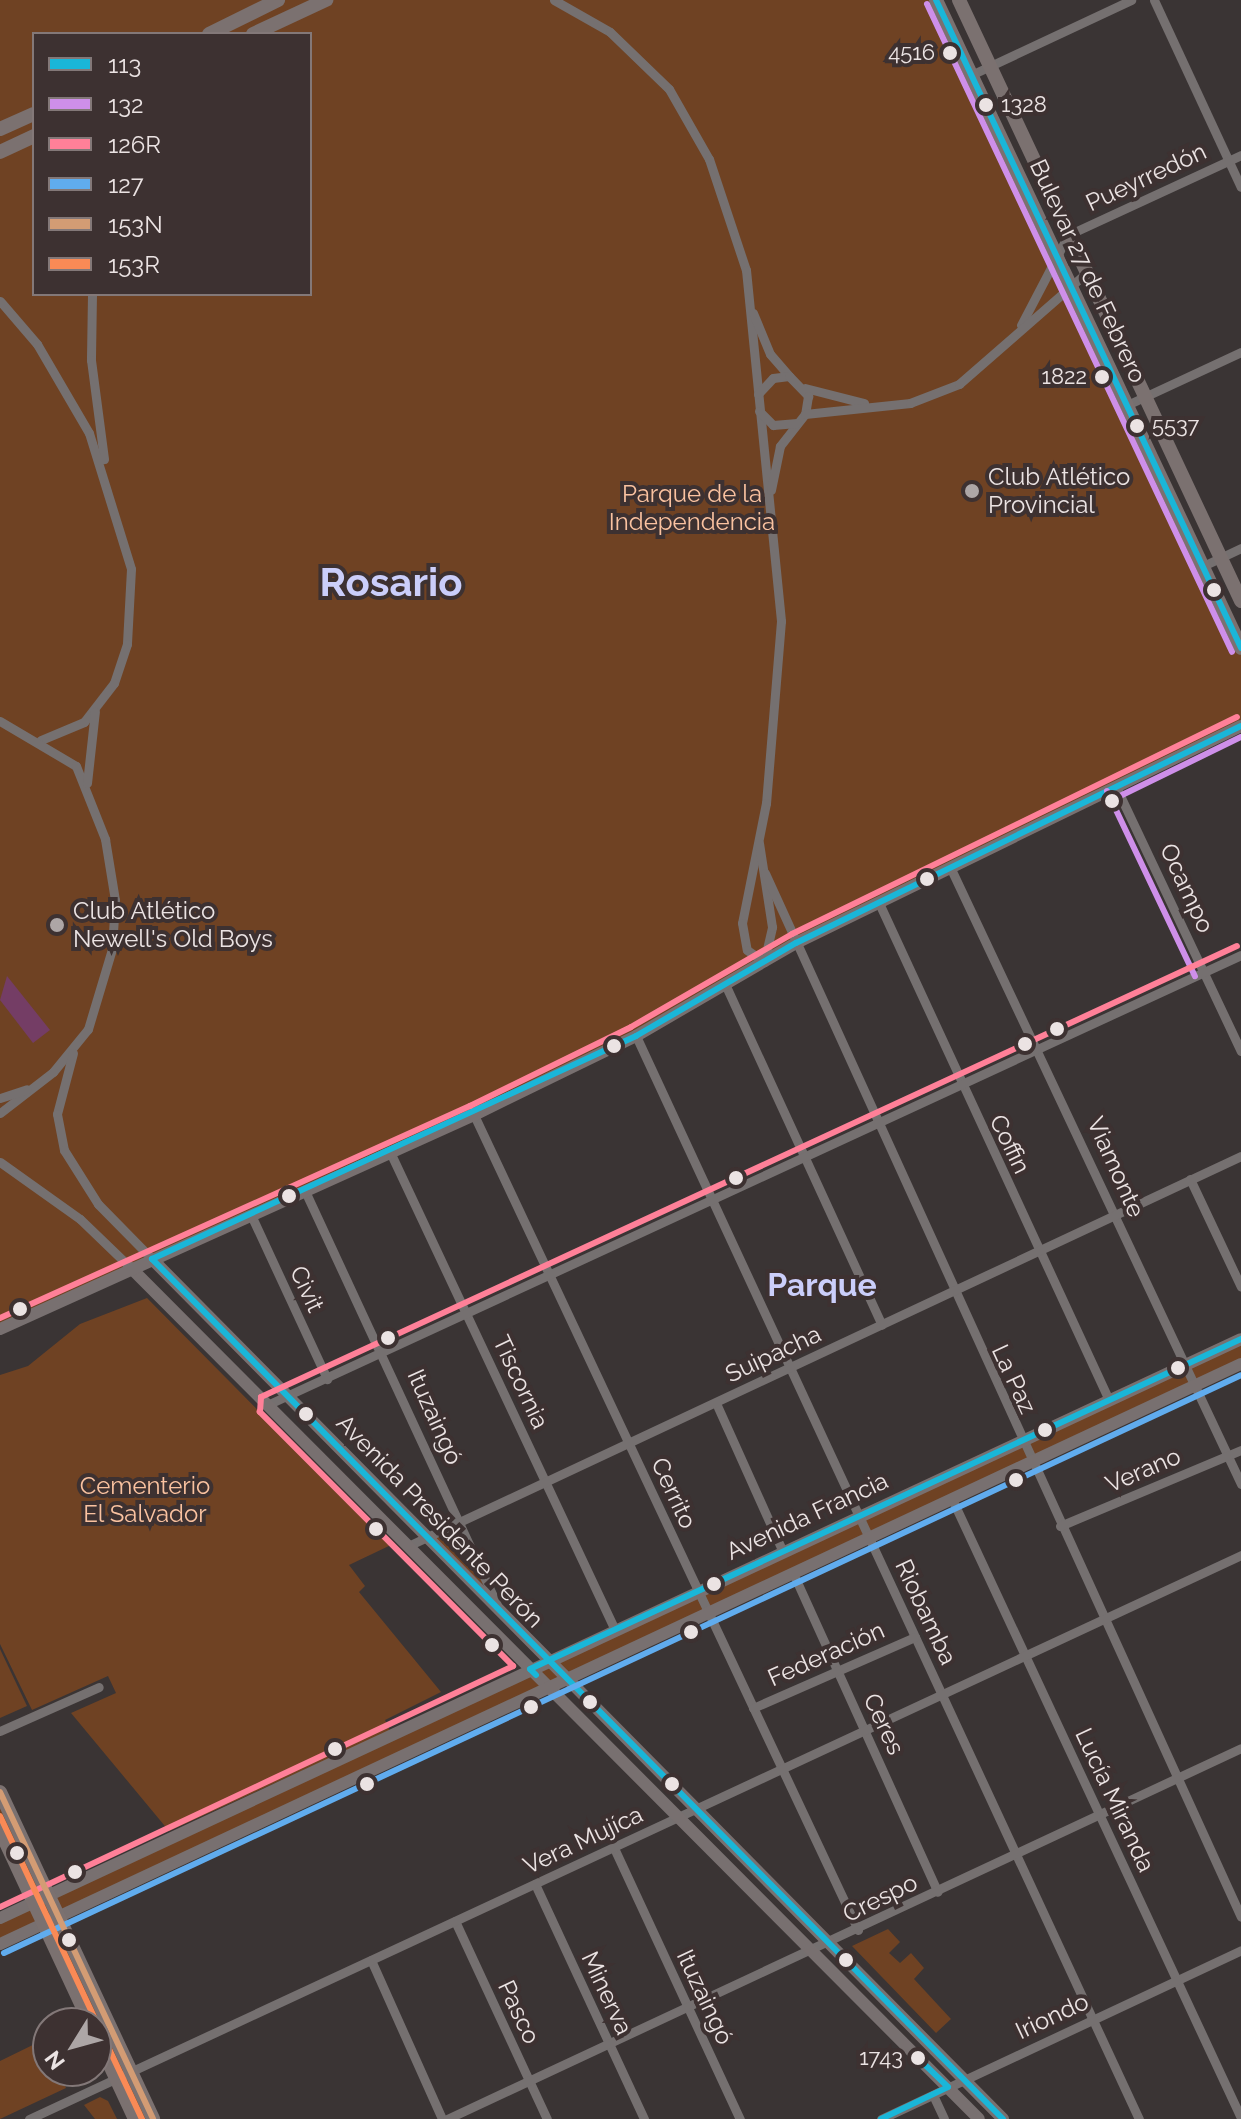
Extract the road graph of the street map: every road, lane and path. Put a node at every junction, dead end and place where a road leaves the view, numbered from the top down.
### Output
1 (278, 0) edge
2 (326, 0) edge
3 (554, 0) edge
4 (936, 0) edge
5 (959, 0) edge
6 (1131, 0) edge
7 (1154, 0) edge
8 (213, 32) edge
9 (257, 32) edge
10 (989, 66) junction
11 (971, 75) junction
12 (32, 115) edge
13 (0, 129) edge
14 (32, 137) edge
15 (0, 152) edge
16 (1241, 155) edge
17 (1229, 161) junction
18 (1241, 187) edge
19 (1068, 235) junction
20 (1055, 251) junction
21 (1085, 274) junction
22 (1073, 289) junction
23 (92, 296) edge
24 (0, 301) edge
25 (752, 309) junction
26 (1018, 331) junction
27 (1241, 352) edge
28 (789, 376) junction
29 (805, 388) junction
30 (758, 394) junction
31 (1144, 397) junction
32 (871, 405) junction
33 (1127, 405) junction
34 (759, 411) junction
35 (805, 414) junction
36 (797, 423) junction
37 (107, 474) junction
38 (770, 494) junction
39 (1241, 548) edge
40 (1220, 557) junction
41 (1203, 566) junction
42 (1241, 601) edge
43 (1241, 648) edge
44 (95, 711) junction
45 (0, 721) edge
46 (1241, 726) edge
47 (41, 740) junction
48 (87, 784) junction
49 (1116, 787) junction
50 (759, 843) junction
51 (760, 861) junction
52 (951, 869) junction
53 (879, 903) junction
54 (796, 943) junction
55 (1241, 955) edge
56 (764, 962) junction
57 (1204, 972) junction
58 (725, 984) junction
59 (636, 1036) junction
60 (1041, 1047) junction
61 (75, 1048) junction
62 (1241, 1051) edge
63 (37, 1085) junction
64 (960, 1085) junction
65 (0, 1098) edge
66 (0, 1113) edge
67 (474, 1115) junction
68 (878, 1125) junction
69 (390, 1152) junction
70 (1241, 1156) edge
71 (805, 1157) junction
72 (0, 1162) edge
73 (1190, 1179) junction
74 (305, 1191) junction
75 (716, 1198) junction
76 (251, 1215) junction
77 (1115, 1215) junction
78 (1039, 1251) junction
79 (152, 1259) junction
80 (131, 1268) junction
81 (549, 1276) junction
82 (1241, 1287) edge
83 (951, 1292) junction
84 (468, 1315) junction
85 (882, 1325) junction
86 (0, 1329) edge
87 (1241, 1339) edge
88 (385, 1354) junction
89 (1241, 1364) edge
90 (1185, 1365) junction
91 (790, 1368) junction
92 (327, 1379) junction
93 (1195, 1386) junction
94 (287, 1397) junction
95 (1109, 1400) junction
96 (716, 1403) junction
97 (267, 1405) junction
98 (1020, 1441) junction
99 (630, 1444) junction
100 (1241, 1450) edge
101 (1227, 1456) junction
102 (1030, 1463) junction
103 (546, 1483) junction
104 (1241, 1484) edge
105 (952, 1499) junction
106 (859, 1517) junction
107 (460, 1524) junction
108 (1060, 1526) junction
109 (425, 1538) junction
110 (869, 1538) junction
111 (408, 1546) junction
112 (783, 1552) junction
113 (1241, 1555) edge
114 (793, 1573) junction
115 (697, 1592) junction
116 (707, 1613) junction
117 (504, 1618) junction
118 (1103, 1619) junction
119 (615, 1630) junction
120 (915, 1637) junction
121 (1026, 1655) junction
122 (546, 1662) junction
123 (530, 1669) junction
124 (837, 1671) junction
125 (565, 1680) junction
126 (99, 1687) dead end
127 (549, 1687) junction
128 (942, 1694) junction
129 (452, 1708) junction
130 (753, 1708) junction
131 (460, 1729) junction
132 (865, 1730) junction
133 (0, 1731) edge
134 (1241, 1748) edge
135 (782, 1769) junction
136 (1177, 1779) junction
137 (290, 1786) junction
138 (0, 1792) edge
139 (294, 1807) junction
140 (695, 1810) junction
141 (1100, 1815) junction
142 (679, 1818) junction
143 (0, 1830) edge
144 (614, 1848) junction
145 (1016, 1855) junction
146 (535, 1884) junction
147 (938, 1892) junction
148 (48, 1895) junction
149 (34, 1902) junction
150 (1241, 1917) edge
151 (0, 1918) edge
152 (59, 1918) junction
153 (455, 1921) junction
154 (44, 1924) junction
155 (858, 1930) junction
156 (0, 1944) edge
157 (829, 1945) junction
158 (1241, 1950) edge
159 (812, 1952) junction
160 (371, 1960) junction
161 (1176, 1980) junction
162 (83, 2007) edge
163 (688, 2009) junction
164 (1093, 2019) junction
165 (609, 2045) junction
166 (112, 2070) edge
167 (130, 2070) junction
168 (115, 2077) junction
169 (964, 2080) junction
170 (530, 2081) junction
171 (948, 2087) junction
172 (933, 2095) junction
173 (1241, 2118) edge
174 (29, 2119) edge
175 (135, 2119) edge
176 (153, 2119) edge
177 (444, 2119) edge
178 (547, 2119) edge
179 (644, 2119) edge
180 (740, 2119) edge
181 (881, 2119) edge
182 (944, 2119) edge
183 (979, 2119) edge
184 (1003, 2119) edge
185 (1139, 2119) edge

1 - 8 main road
2 - 9 main road
3 - 25 street
4 - 11 main road, Bulevar 27 de Febrero
5 - 10 main road, Bulevar 27 de Febrero
6 - 10 street
7 - 17 street
10 - 11 street
10 - 19 main road, Bulevar 27 de Febrero
11 - 20 main road, Bulevar 27 de Febrero
12 - 13 main road
14 - 15 main road
16 - 17 street, Pueyrredón
17 - 18 street
17 - 19 street, Pueyrredón
19 - 20 street
19 - 21 main road, Bulevar 27 de Febrero
20 - 22 main road, Bulevar 27 de Febrero
20 - 26 street
21 - 22 street
21 - 31 main road, Bulevar 27 de Febrero
22 - 26 street
22 - 33 main road, Bulevar 27 de Febrero
23 - 37 street
24 - 37 street
25 - 28 street
25 - 30 street
26 - 32 street
27 - 31 street
28 - 29 street
28 - 30 street
29 - 32 street
29 - 35 street
30 - 34 street
31 - 33 street
31 - 40 main road, Bulevar 27 de Febrero
32 - 35 street
33 - 41 main road, Bulevar 27 de Febrero
34 - 36 street
34 - 38 street
35 - 36 street
36 - 38 street
37 - 44 street
38 - 50 street
39 - 40 street
40 - 41 street
40 - 42 main road, Bulevar 27 de Febrero
41 - 43 main road, Bulevar 27 de Febrero
44 - 47 street
44 - 48 street
45 - 47 street
46 - 49 main road
47 - 48 street
48 - 61 street
49 - 52 main road
49 - 57 street, Ocampo
50 - 51 street
50 - 56 street
51 - 54 street, La Paz
51 - 56 street
52 - 53 main road
52 - 60 street, Viamonte
53 - 54 main road
53 - 64 street, Coffin
54 - 56 main road
54 - 68 street, La Paz
55 - 57 street
56 - 58 main road
57 - 60 street
57 - 62 street, Ocampo
58 - 59 main road
58 - 71 street
59 - 67 main road
59 - 75 street, Riobamba
60 - 64 street
60 - 77 street, Viamonte
61 - 63 street
61 - 79 street
63 - 65 street
63 - 66 street
64 - 68 street
64 - 78 street, Coffin
67 - 69 main road
67 - 81 street, Cerrito
68 - 71 street
68 - 83 street, La Paz
69 - 74 main road
69 - 84 street, Tiscornia
70 - 73 street, Suipacha
71 - 75 street
71 - 85 street
72 - 80 street
73 - 77 street, Suipacha
73 - 82 street
74 - 76 main road
74 - 88 street, Ituzaingó
75 - 81 street
75 - 91 street, Riobamba
76 - 79 main road
76 - 92 street, Civit
77 - 78 street, Suipacha
77 - 90 street, Viamonte
78 - 83 street, Suipacha
78 - 95 street, Coffin
79 - 80 main road
79 - 94 main road, Avenida Presidente Perón
80 - 86 main road
80 - 97 main road, Avenida Presidente Perón
81 - 84 street
81 - 99 street, Cerrito
83 - 85 street, Suipacha
83 - 98 street, La Paz
84 - 88 street
84 - 103 street, Tiscornia
85 - 91 street, Suipacha
87 - 90 main road, Avenida Francia
88 - 92 street
88 - 107 street, Ituzaingó
89 - 93 main road, Avenida Francia
90 - 93 street, Viamonte
90 - 95 main road, Avenida Francia
91 - 96 street, Suipacha
91 - 106 street, Riobamba
92 - 94 street
93 - 101 street, Viamonte
93 - 102 main road, Avenida Francia
94 - 97 street
94 - 109 main road, Avenida Presidente Perón
95 - 98 main road, Avenida Francia
96 - 99 street, Suipacha
96 - 112 street
97 - 111 main road, Avenida Presidente Perón
98 - 102 street, La Paz
98 - 106 main road, Avenida Francia
99 - 103 street, Suipacha
99 - 115 street, Cerrito
100 - 101 street, Verano
101 - 104 street, Viamonte
101 - 108 street, Verano
102 - 105 main road, Avenida Francia
102 - 108 street, La Paz
103 - 107 street, Suipacha
103 - 119 street, Tiscornia
105 - 110 main road, Avenida Francia
105 - 121 street, Lucía Miranda
106 - 110 street, Riobamba
106 - 112 main road, Avenida Francia
107 - 109 street, Suipacha
107 - 117 street, Ituzaingó
108 - 118 street, La Paz
109 - 111 street, Suipacha
109 - 117 main road, Avenida Presidente Perón
110 - 114 main road, Avenida Francia
110 - 120 street, Riobamba
111 - 123 main road, Avenida Presidente Perón
112 - 115 main road, Avenida Francia
113 - 118 street, Vera Mujíca
114 - 116 main road, Avenida Francia
114 - 124 street, Ceres
115 - 116 street, Cerrito
115 - 119 main road, Avenida Francia
116 - 125 main road, Avenida Francia
116 - 130 street, Cerrito
117 - 122 main road, Avenida Presidente Perón
118 - 121 street, Vera Mujíca
118 - 136 street, La Paz
119 - 122 main road, Avenida Francia
120 - 124 street, Federación
120 - 128 street, Riobamba
121 - 128 street, Vera Mujíca
121 - 141 street, Lucía Miranda
122 - 123 main road, Avenida Francia
122 - 125 main road, Avenida Presidente Perón
123 - 127 main road, Avenida Presidente Perón
123 - 129 main road, Avenida Francia
124 - 130 street, Federación
124 - 132 street, Ceres
125 - 127 main road, Avenida Francia
125 - 140 main road, Avenida Presidente Perón
126 - 133 street
127 - 131 main road, Avenida Francia
127 - 142 main road, Avenida Presidente Perón
128 - 132 street, Vera Mujíca
128 - 145 street, Riobamba
129 - 131 main road
129 - 137 main road, Avenida Francia
130 - 135 street, Cerrito
131 - 139 main road, Avenida Francia
132 - 135 street, Vera Mujíca
132 - 147 street, Ceres
134 - 136 street, Crespo
135 - 140 street, Vera Mujíca
135 - 155 street, Cerrito
136 - 141 street, Crespo
136 - 150 street, La Paz
137 - 139 main road
137 - 148 main road, Avenida Francia
138 - 148 main road
139 - 152 main road, Avenida Francia
140 - 142 street, Vera Mujíca
140 - 157 main road, Avenida Presidente Perón
141 - 145 street, Crespo
141 - 161 street, Lucía Miranda
142 - 144 street, Vera Mujíca
142 - 159 main road, Avenida Presidente Perón
143 - 149 main road
144 - 146 street, Vera Mujíca
144 - 163 street, Ituzaingó
145 - 147 street, Crespo
145 - 164 street, Riobamba
146 - 153 street, Vera Mujíca
146 - 165 street, Minerva
147 - 155 street, Crespo
148 - 149 main road, Avenida Francia
148 - 152 main road
149 - 151 main road, Avenida Francia
149 - 154 main road
152 - 154 main road, Avenida Francia
152 - 167 main road
153 - 160 street, Vera Mujíca
153 - 170 street, Pasco
154 - 156 main road, Avenida Francia
154 - 162 main road
155 - 157 street, Crespo
157 - 159 street, Crespo
157 - 169 main road, Avenida Presidente Perón
158 - 161 street, Iriondo
159 - 163 street, Crespo
159 - 171 main road, Avenida Presidente Perón
160 - 167 street, Vera Mujíca
160 - 177 street
161 - 164 street, Iriondo
161 - 173 street, Lucía Miranda
163 - 165 street, Crespo
163 - 180 street, Ituzaingó
164 - 169 street, Iriondo
164 - 185 street, Riobamba
165 - 170 street, Crespo
165 - 179 street, Minerva
166 - 168 main road
167 - 168 street, Vera Mujíca
167 - 176 main road
168 - 174 street, Vera Mujíca
168 - 175 main road
169 - 171 street, Iriondo
169 - 184 main road, Avenida Presidente Perón
170 - 177 street, Crespo
170 - 178 street, Pasco
171 - 172 street, Iriondo
171 - 183 main road, Avenida Presidente Perón
172 - 181 street, Iriondo
172 - 182 street

